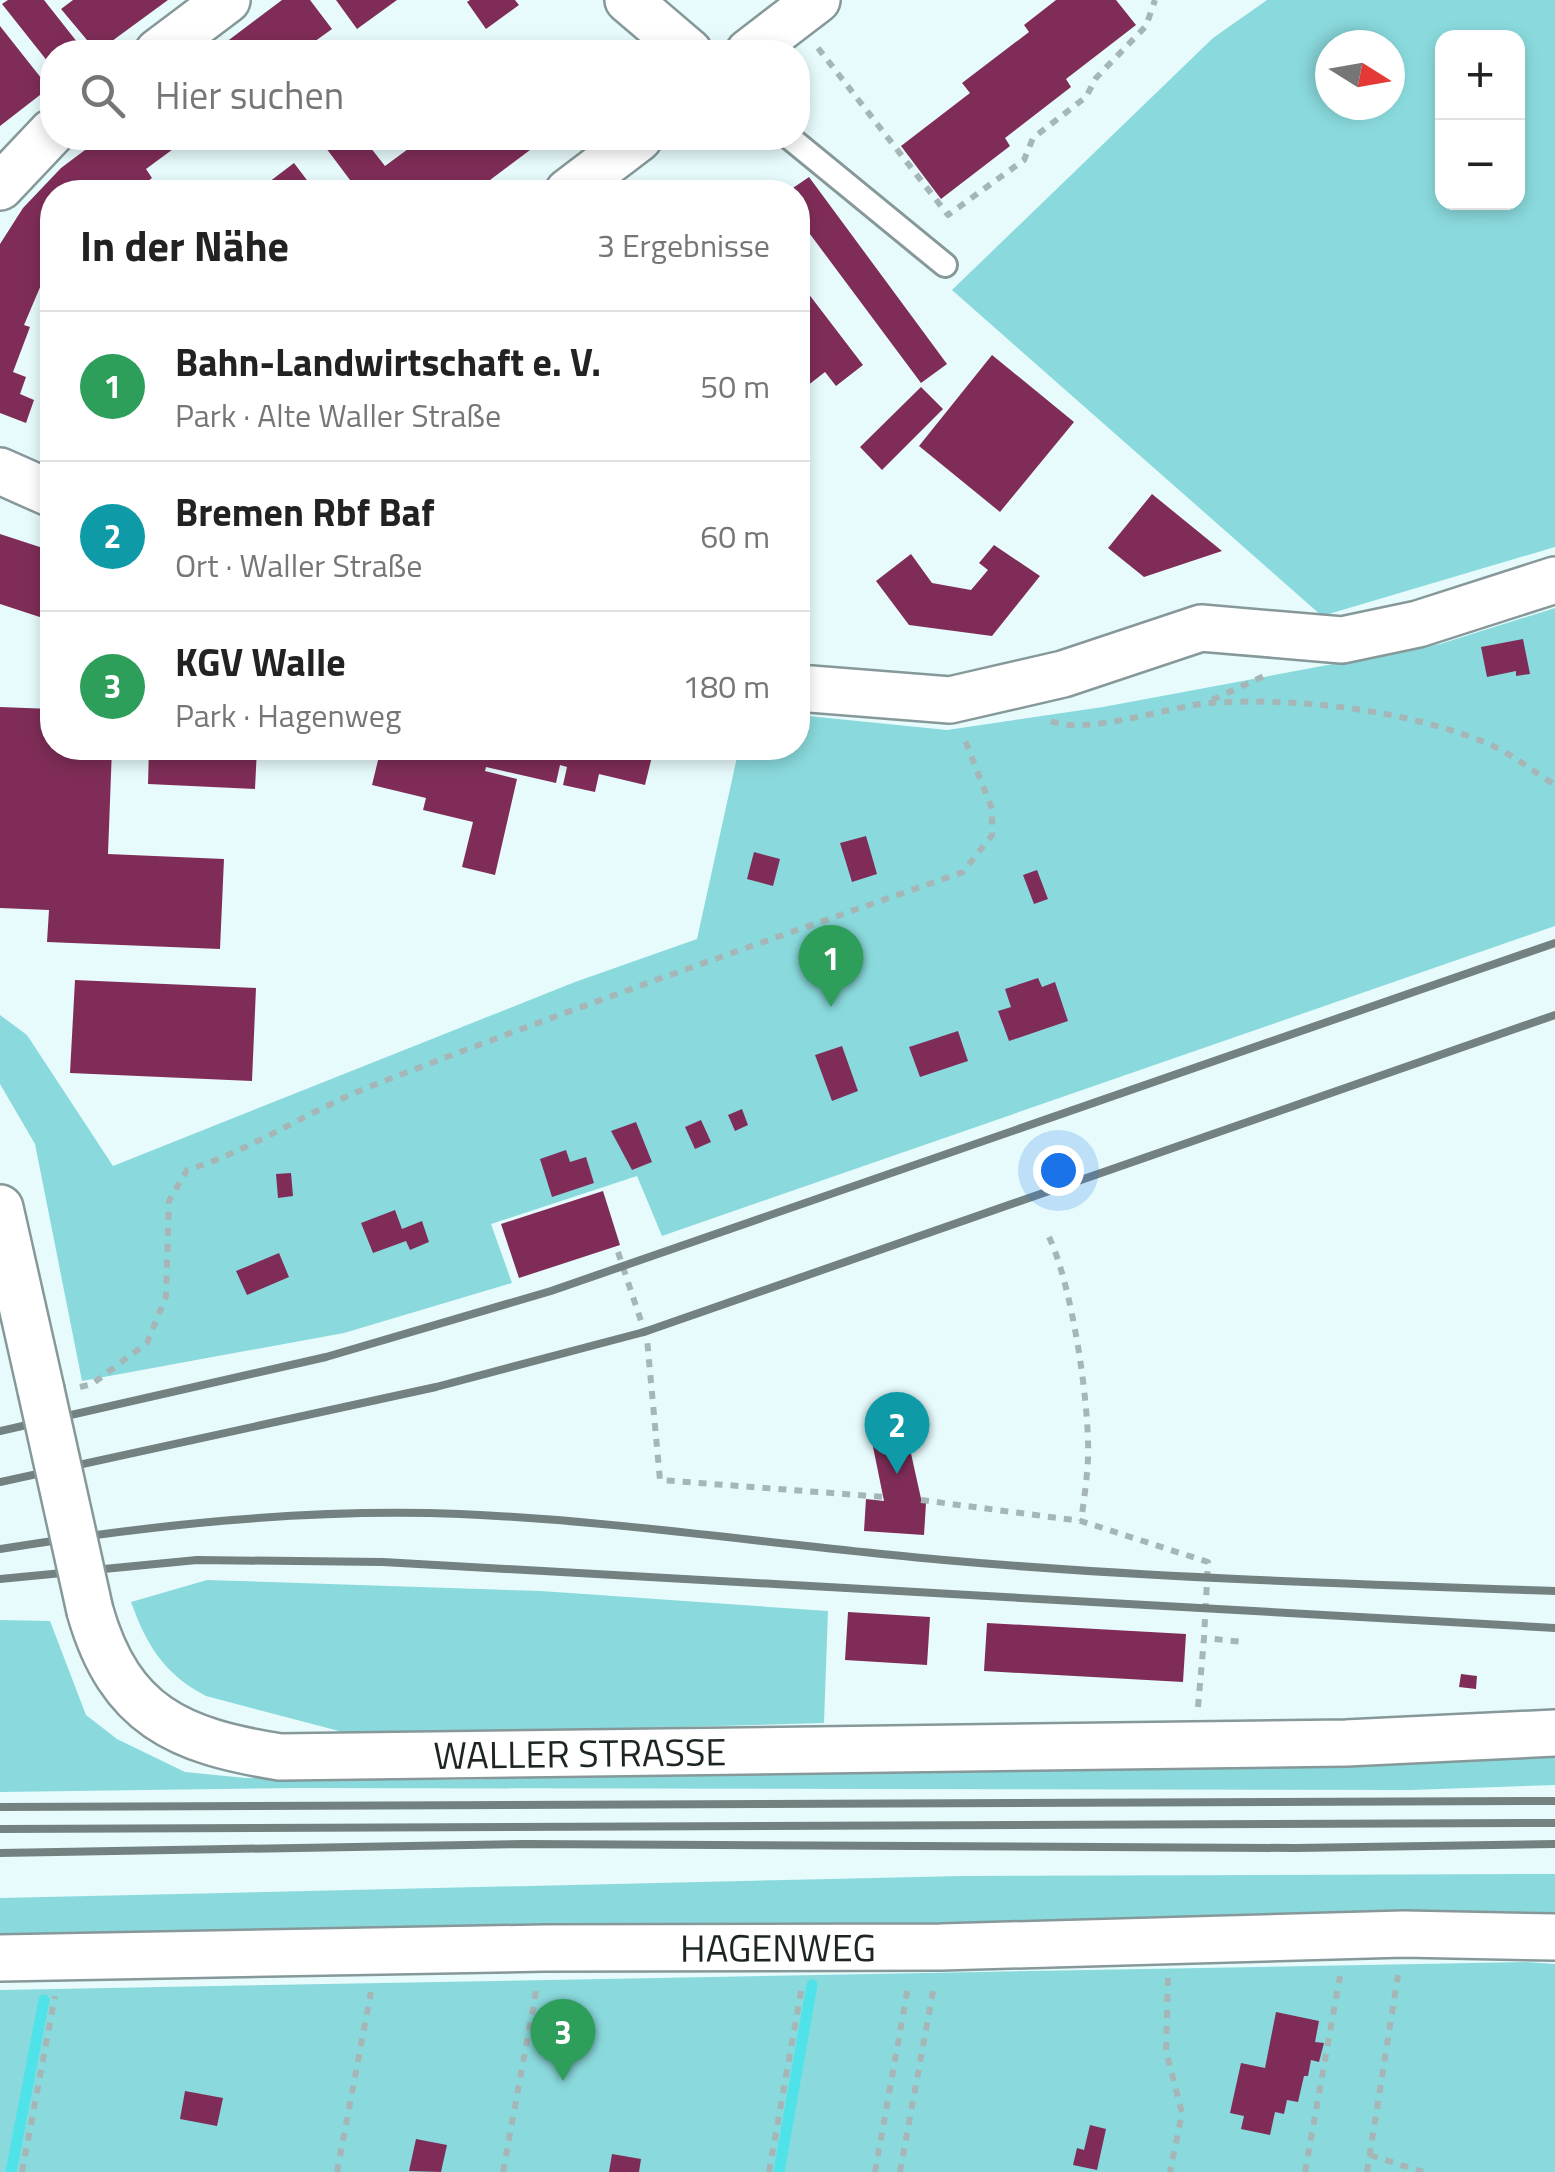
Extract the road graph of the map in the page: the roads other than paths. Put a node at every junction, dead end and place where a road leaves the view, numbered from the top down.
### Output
1 (227, 0) edge
2 (628, 0) edge
3 (806, 9) edge
4 (174, 40) edge
5 (675, 40) edge
6 (766, 40) edge
7 (40, 145) edge
8 (623, 150) edge
9 (805, 150) edge
10 (584, 180) edge
11 (0, 187) edge
12 (944, 264) dead end
13 (0, 471) edge
14 (40, 489) edge
15 (1555, 580) edge
16 (810, 689) edge
17 (0, 1208) edge
18 (1555, 1733) edge
19 (1555, 1937) edge
20 (0, 1958) edge

1 - 4 street
2 - 5 street
3 - 6 street
7 - 11 street
8 - 10 street
9 - 12 lane
13 - 14 street
15 - 16 street
17 - 18 street, WALLER STRASSE, bridge
19 - 20 street, HAGENWEG

